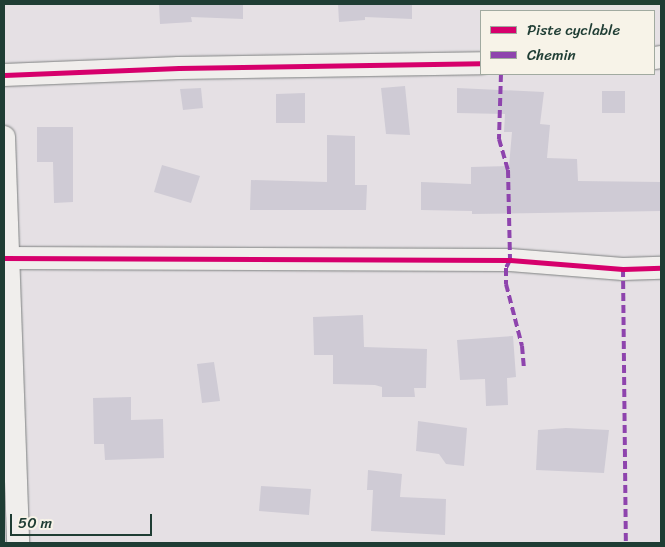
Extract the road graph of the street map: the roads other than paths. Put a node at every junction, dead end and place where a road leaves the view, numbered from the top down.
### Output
1 (480, 63) edge
2 (4, 75) edge
3 (4, 137) edge
4 (6, 258) edge
5 (661, 268) edge
6 (18, 543) edge

1 - 2 street
3 - 4 street
4 - 5 street
4 - 6 street

